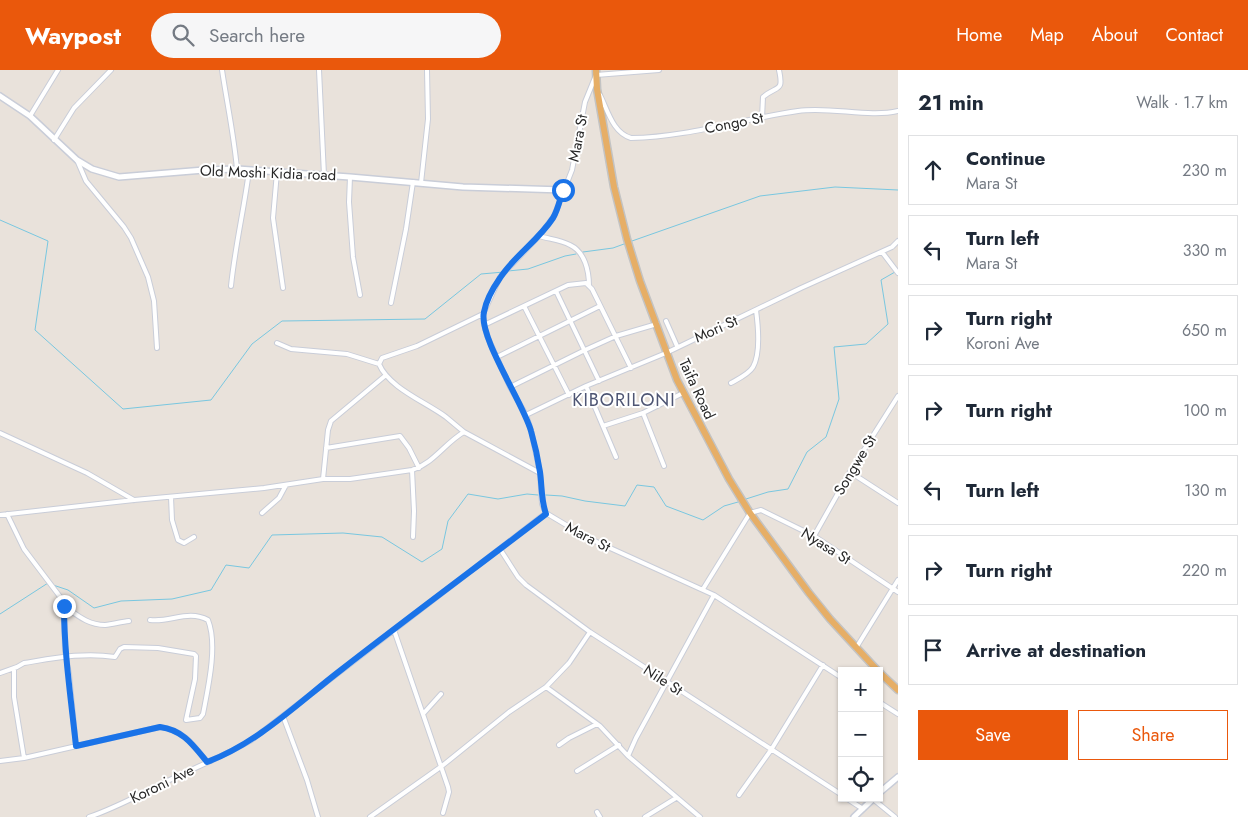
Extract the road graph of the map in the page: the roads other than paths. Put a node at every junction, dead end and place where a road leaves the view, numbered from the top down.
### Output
1 (58, 70) edge
2 (110, 70) edge
3 (222, 70) edge
4 (319, 70) edge
5 (426, 70) edge
6 (603, 70) edge
7 (659, 70) edge
8 (779, 70) edge
9 (598, 73) edge
10 (597, 89) junction
11 (0, 96) edge
12 (898, 111) edge
13 (30, 116) junction
14 (762, 118) junction
15 (54, 140) junction
16 (77, 160) junction
17 (237, 170) junction
18 (249, 171) junction
19 (277, 172) junction
20 (324, 175) junction
21 (350, 177) junction
22 (413, 182) junction
23 (421, 183) junction
24 (563, 190) junction
25 (539, 236) junction
26 (898, 242) edge
27 (882, 252) junction
28 (896, 271) edge
29 (231, 286) dead end
30 (589, 286) junction
31 (283, 288) dead end
32 (556, 291) junction
33 (360, 295) dead end
34 (391, 303) dead end
35 (524, 306) junction
36 (600, 306) junction
37 (756, 310) junction
38 (483, 314) junction
39 (571, 320) junction
40 (666, 321) dead end
41 (484, 324) junction
42 (657, 324) junction
43 (539, 336) junction
44 (616, 336) junction
45 (277, 343) dead end
46 (677, 346) junction
47 (157, 348) dead end
48 (585, 350) junction
49 (666, 352) junction
50 (497, 357) junction
51 (379, 364) junction
52 (553, 365) junction
53 (631, 368) junction
54 (386, 375) junction
55 (599, 380) junction
56 (731, 383) dead end
57 (586, 386) junction
58 (510, 387) junction
59 (683, 392) junction
60 (569, 395) junction
61 (897, 398) edge
62 (643, 413) junction
63 (526, 415) junction
64 (603, 426) junction
65 (464, 432) junction
66 (0, 433) edge
67 (326, 448) junction
68 (616, 457) dead end
69 (664, 466) dead end
70 (419, 468) junction
71 (412, 470) junction
72 (850, 472) junction
73 (540, 473) junction
74 (323, 480) junction
75 (286, 485) junction
76 (171, 497) junction
77 (134, 500) junction
78 (898, 503) edge
79 (262, 513) dead end
80 (750, 513) junction
81 (7, 514) junction
82 (546, 514) junction
83 (0, 515) edge
84 (194, 536) dead end
85 (814, 536) junction
86 (413, 537) dead end
87 (500, 549) junction
88 (898, 580) edge
89 (703, 589) junction
90 (893, 589) junction
91 (898, 592) edge
92 (714, 595) junction
93 (64, 606) junction
94 (150, 620) dead end
95 (129, 622) dead end
96 (394, 630) junction
97 (590, 632) junction
98 (856, 648) junction
99 (66, 657) junction
100 (823, 665) junction
101 (875, 667) edge
102 (14, 668) junction
103 (0, 673) edge
104 (838, 675) edge
105 (883, 675) edge
106 (666, 682) junction
107 (546, 687) junction
108 (898, 690) edge
109 (441, 694) dead end
110 (883, 705) edge
111 (423, 714) junction
112 (898, 714) edge
113 (283, 716) junction
114 (597, 724) junction
115 (560, 745) dead end
116 (618, 745) junction
117 (76, 746) junction
118 (771, 750) junction
119 (628, 756) junction
120 (24, 758) junction
121 (0, 761) edge
122 (207, 762) junction
123 (442, 766) junction
124 (577, 770) dead end
125 (898, 777) edge
126 (883, 790) edge
127 (838, 792) edge
128 (739, 795) dead end
129 (676, 798) junction
130 (852, 802) edge
131 (871, 802) edge
132 (878, 802) edge
133 (863, 809) junction
134 (597, 812) dead end
135 (443, 813) dead end
136 (89, 817) edge
137 (318, 817) edge
138 (370, 817) edge
139 (600, 817) edge
140 (645, 817) edge
141 (700, 817) edge
142 (854, 817) edge
143 (895, 817) edge

1 - 13 street
2 - 15 street
3 - 17 street
4 - 20 street
5 - 23 street
6 - 9 street, Mara St
7 - 9 street
8 - 14 street
9 - 10 highway, Taifa Road
9 - 24 street, Mara St
10 - 14 street, Congo St
10 - 42 highway, Taifa Road
11 - 13 street, Old Moshi Kidia road
12 - 14 street, Congo St
13 - 15 street, Old Moshi Kidia road
15 - 16 street, Old Moshi Kidia road
16 - 17 street, Old Moshi Kidia road
16 - 47 street
17 - 18 street, Old Moshi Kidia road
18 - 19 street, Old Moshi Kidia road
18 - 29 street
19 - 20 street, Old Moshi Kidia road
19 - 31 street
20 - 21 street, Old Moshi Kidia road
21 - 22 street, Old Moshi Kidia road
21 - 33 street
22 - 23 street, Old Moshi Kidia road
22 - 34 street
23 - 24 street, Old Moshi Kidia road
24 - 25 street, Mara St
25 - 30 street
25 - 38 street, Mara St
26 - 27 street, Mori St
27 - 28 street
27 - 37 street, Mori St
30 - 32 street
30 - 36 street
32 - 35 street
32 - 39 street
35 - 41 street
35 - 43 street
36 - 39 street
36 - 44 street
37 - 46 street, Mori St
37 - 56 street
38 - 41 street, Mara St
38 - 51 street
39 - 43 street
39 - 48 street
40 - 46 street
41 - 50 street, Mara St
42 - 44 street
42 - 49 highway, Taifa Road
43 - 50 street
43 - 52 street
44 - 48 street
44 - 53 street
45 - 51 street
46 - 49 street, Mori St
48 - 52 street
48 - 55 street
49 - 53 street, Mori St
49 - 59 highway, Taifa Road
50 - 58 street, Mara St
51 - 54 street
52 - 58 street
52 - 60 street
53 - 55 street, Mori St
54 - 65 street
54 - 67 street
55 - 57 street, Mori St
57 - 60 street, Mori St
57 - 64 street
58 - 63 street, Mara St
59 - 62 street
59 - 80 highway, Taifa Road
60 - 63 street, Mori St
61 - 72 street, Songwe St
62 - 64 street
62 - 69 street
63 - 73 street, Mara St
64 - 68 street
65 - 70 street
65 - 73 street
66 - 77 street
67 - 70 street
67 - 74 street
70 - 71 street
71 - 74 street
71 - 86 street
72 - 78 street
72 - 85 street, Songwe St
73 - 82 street, Mara St
74 - 75 street
75 - 76 street
75 - 79 street
76 - 77 street
76 - 84 street
77 - 81 street
80 - 85 street, Nyasa St
80 - 89 street
80 - 98 highway, Taifa Road
81 - 83 street
81 - 93 street
82 - 87 street, Koroni Ave
82 - 89 street, Mara St
85 - 90 street, Nyasa St
87 - 96 street, Koroni Ave
87 - 97 street, Nile St
88 - 90 street
89 - 92 street, Mara St
90 - 91 street, Nyasa St
90 - 98 street
92 - 100 street, Mara St
92 - 106 street
93 - 95 street
93 - 99 street
94 - 99 street
96 - 111 street
96 - 113 street, Koroni Ave
97 - 106 street, Nile St
97 - 107 street
98 - 101 highway, Taifa Road
99 - 102 street
99 - 117 street
100 - 104 street, Mara St
100 - 118 street
102 - 103 street
102 - 120 street
105 - 108 highway, Taifa Road
106 - 118 street, Nile St
106 - 119 street
107 - 114 street
107 - 123 street
109 - 111 street
110 - 112 street
111 - 123 street
113 - 122 street, Koroni Ave
113 - 137 street
114 - 115 street
114 - 116 street
116 - 119 street
116 - 124 street
117 - 120 street
117 - 122 street
118 - 127 street, Nile St
118 - 128 street
119 - 129 street
120 - 121 street
122 - 136 street, Koroni Ave
123 - 135 street
123 - 138 street
125 - 126 street
129 - 140 street
129 - 141 street
130 - 133 street
131 - 133 street
132 - 143 street
133 - 142 street
134 - 139 street

